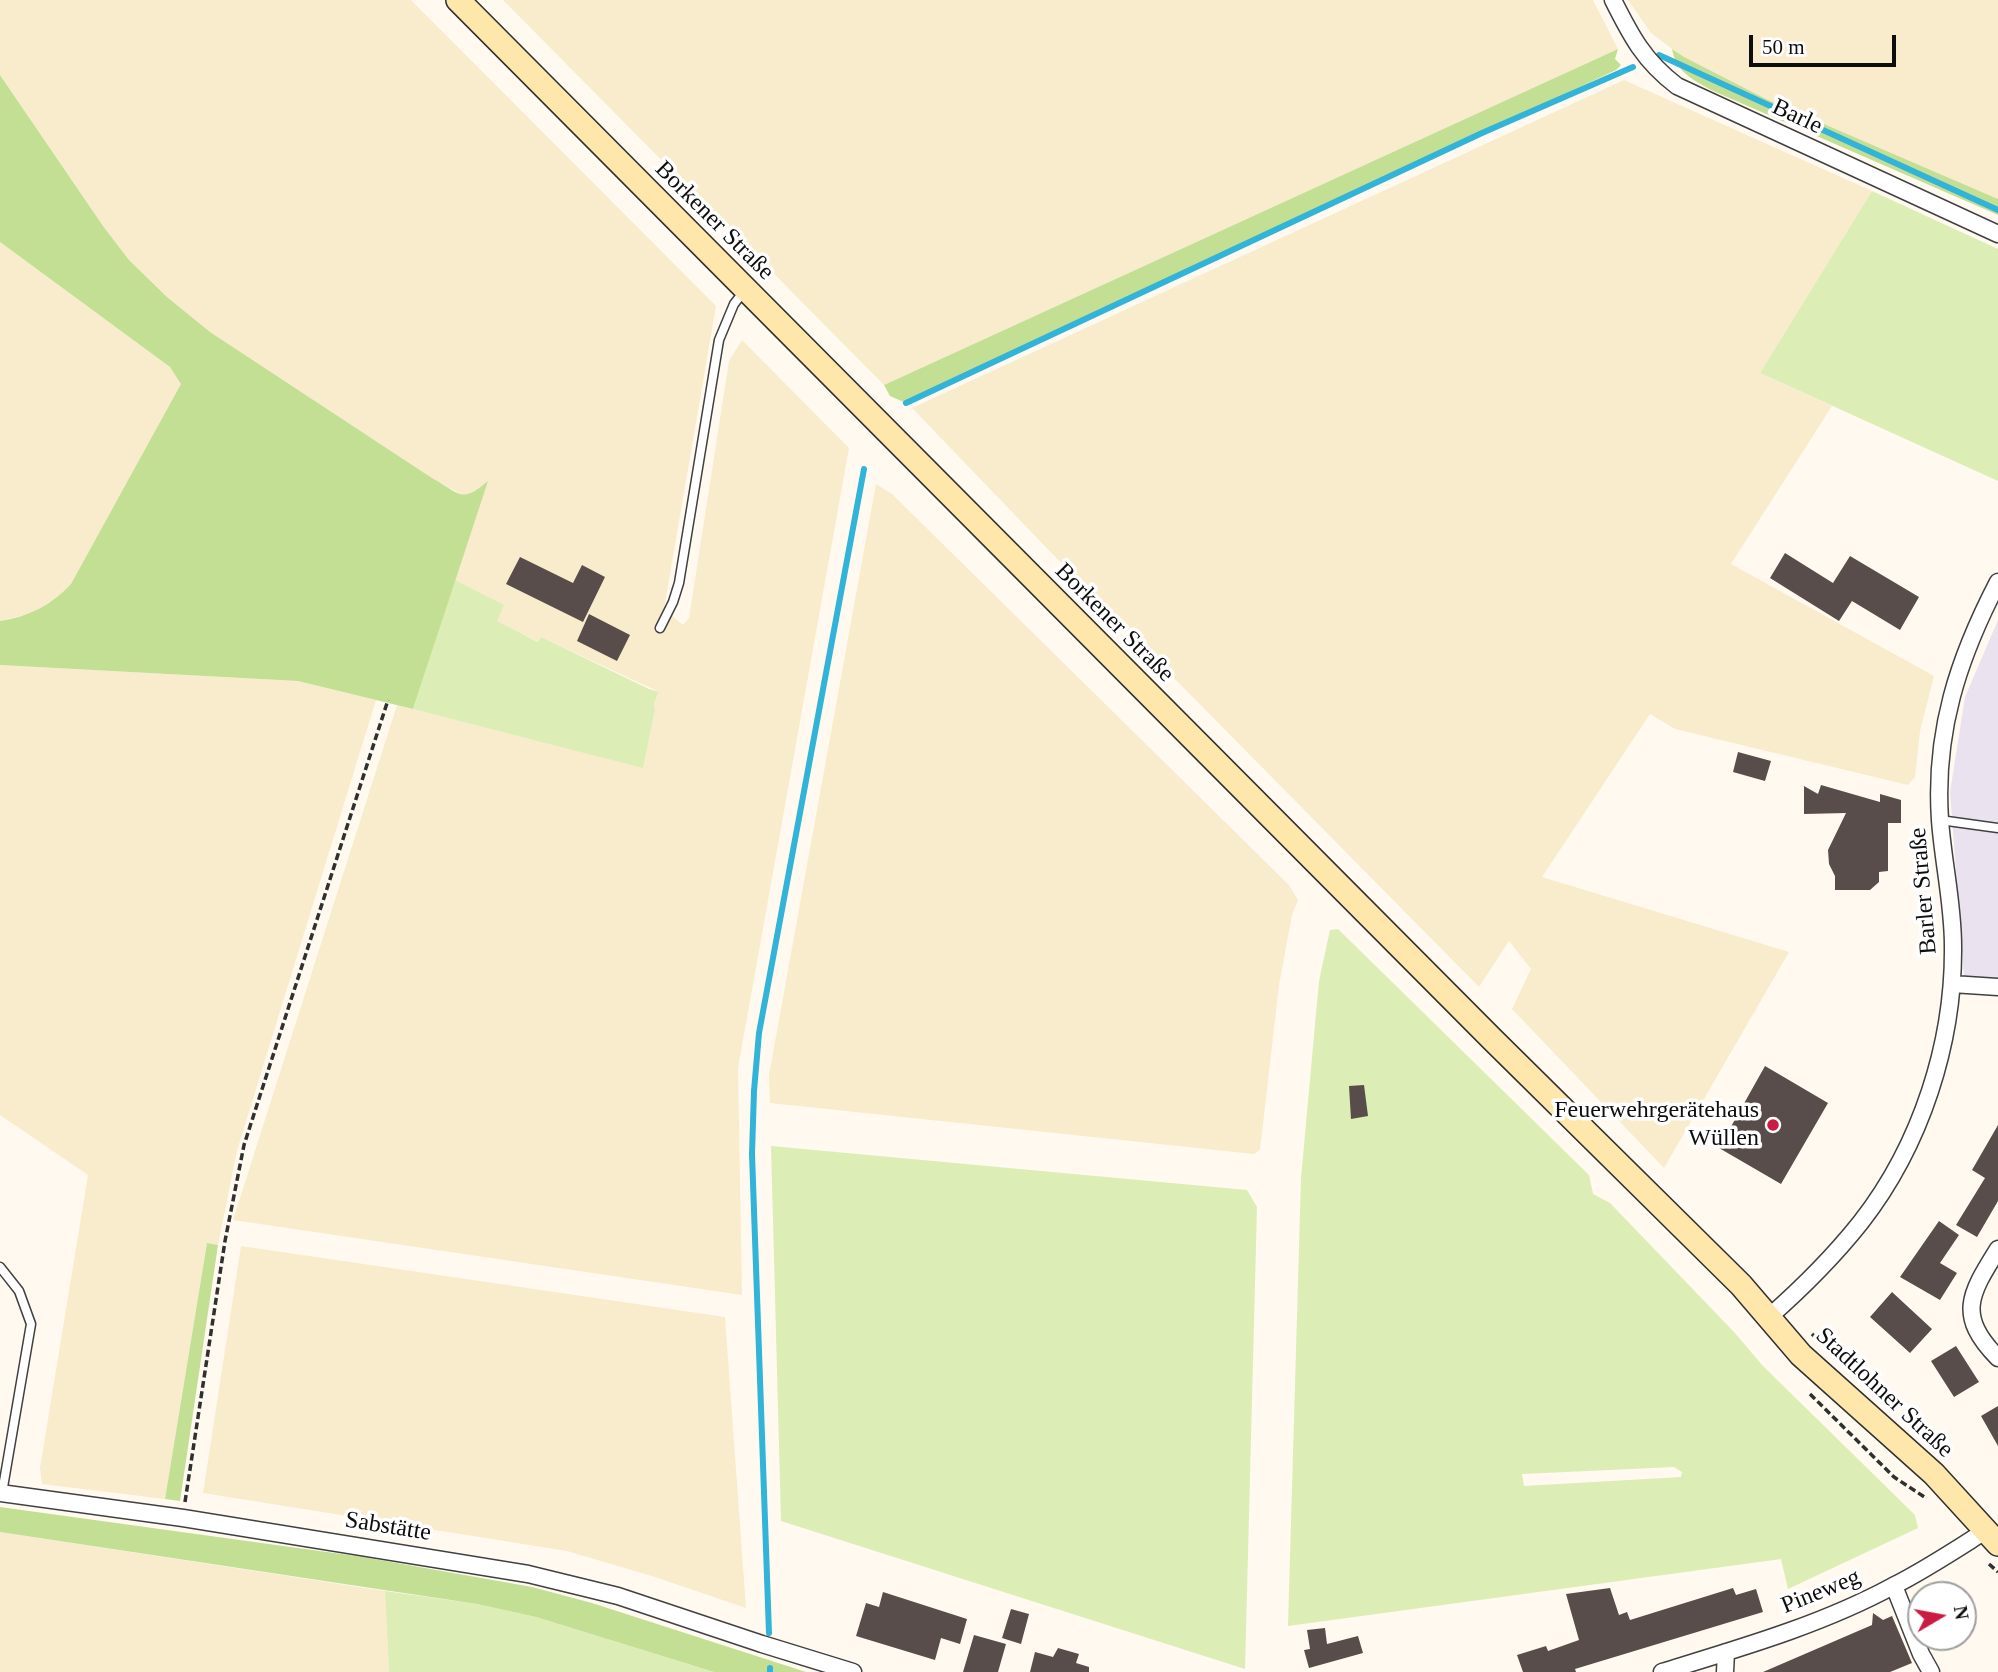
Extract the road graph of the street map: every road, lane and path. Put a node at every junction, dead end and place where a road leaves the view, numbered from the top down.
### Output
1 (458, 0) edge
2 (1613, 0) edge
3 (1998, 234) edge
4 (745, 290) junction
5 (1998, 582) edge
6 (660, 628) dead end
7 (388, 699) dead end
8 (1940, 820) junction
9 (1998, 828) edge
10 (1952, 984) junction
11 (1998, 987) edge
12 (1998, 1249) edge
13 (0, 1267) edge
14 (1735, 1280) joint
15 (1769, 1317) junction
16 (1998, 1358) edge
17 (1, 1493) edge
18 (183, 1518) junction
19 (1991, 1537) edge
20 (1894, 1586) junction
21 (1726, 1652) junction
22 (853, 1672) edge
23 (1662, 1672) edge
24 (1725, 1672) edge
25 (1931, 1672) edge

1 - 4 main road, Borkener Straße
2 - 3 street, Barle
4 - 6 lane
4 - 14 main road, Borkener Straße
5 - 8 street, Barler Straße
7 - 18 path
8 - 9 lane
8 - 10 street, Barler Straße
10 - 11 street
10 - 15 street, Barler Straße
12 - 16 street
13 - 17 lane
14 - 15 main road, Stadtlohner Straße
15 - 19 main road, Stadtlohner Straße
17 - 18 street, Sabstätte
18 - 22 street, Sabstätte
19 - 20 street, Pineweg
20 - 21 street, Pineweg
20 - 25 street
21 - 23 street, Pineweg
21 - 24 street

